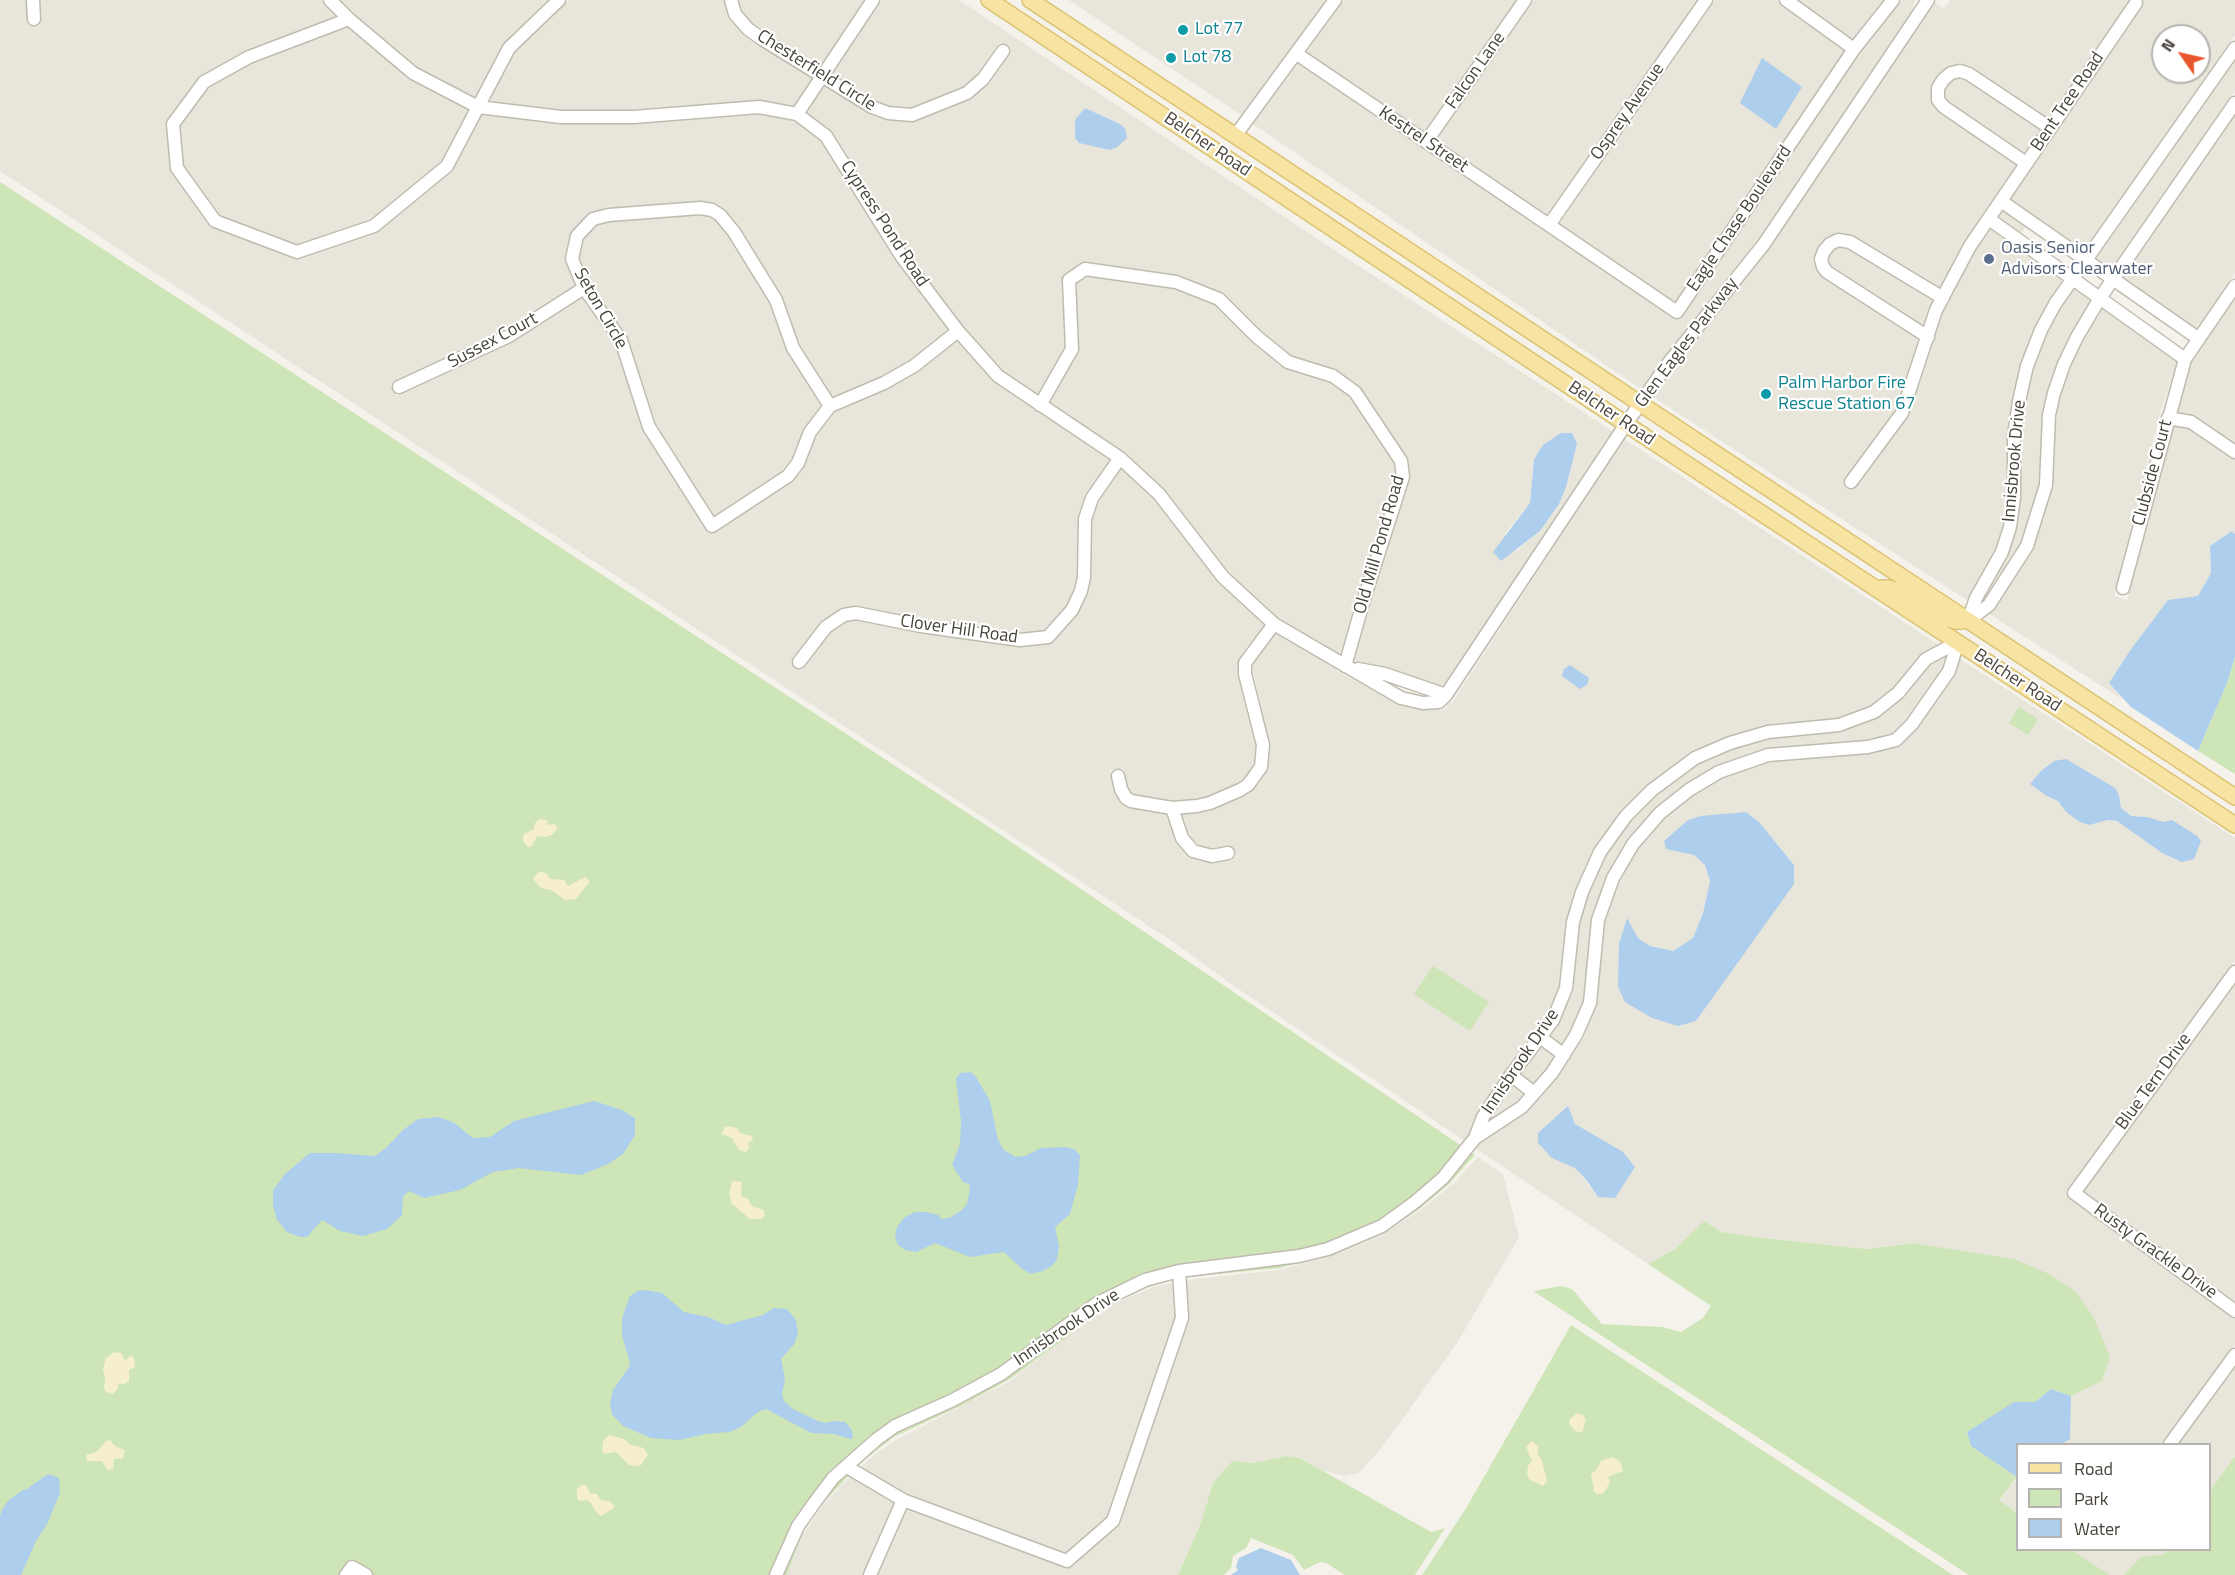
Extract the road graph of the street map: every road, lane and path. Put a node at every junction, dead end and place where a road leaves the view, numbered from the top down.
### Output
1 (33, 0) edge
2 (330, 0) edge
3 (559, 0) edge
4 (731, 0) edge
5 (873, 0) edge
6 (989, 0) edge
7 (1030, 0) edge
8 (1335, 0) edge
9 (1525, 0) edge
10 (1706, 0) edge
11 (1786, 0) edge
12 (1893, 0) edge
13 (1923, 0) edge
14 (1929, 0) edge
15 (2136, 3) dead end
16 (1917, 16) junction
17 (34, 19) dead end
18 (349, 19) junction
19 (2235, 48) edge
20 (1854, 49) junction
21 (1003, 51) dead end
22 (1297, 54) junction
23 (823, 77) junction
24 (2235, 103) edge
25 (478, 107) junction
26 (797, 114) junction
27 (2050, 128) junction
28 (1235, 136) junction
29 (1426, 142) junction
30 (2026, 163) junction
31 (2001, 201) junction
32 (1989, 219) junction
33 (1549, 225) junction
34 (2036, 225) junction
35 (2022, 243) junction
36 (2087, 260) junction
37 (2073, 279) junction
38 (2113, 279) junction
39 (2235, 286) edge
40 (584, 288) junction
41 (1943, 298) junction
42 (2100, 298) junction
43 (958, 331) junction
44 (1928, 337) junction
45 (2199, 339) junction
46 (2185, 359) junction
47 (399, 387) dead end
48 (1640, 404) junction
49 (1040, 405) junction
50 (830, 406) junction
51 (2168, 417) junction
52 (1626, 424) junction
53 (2235, 452) edge
54 (1120, 458) junction
55 (1851, 482) dead end
56 (1876, 588) junction
57 (2123, 588) dead end
58 (1968, 621) junction
59 (1274, 624) junction
60 (1958, 642) junction
61 (799, 662) dead end
62 (1345, 666) junction
63 (2050, 675) junction
64 (1443, 698) joint
65 (1118, 776) dead end
66 (2235, 797) edge
67 (1172, 808) junction
68 (2235, 825) edge
69 (1228, 853) dead end
70 (2235, 972) edge
71 (1540, 1037) junction
72 (1564, 1055) junction
73 (1511, 1075) junction
74 (1534, 1094) junction
75 (1475, 1138) junction
76 (2074, 1193) joint
77 (1179, 1270) junction
78 (2235, 1311) edge
79 (2235, 1355) edge
80 (2171, 1443) edge
81 (847, 1467) junction
82 (903, 1500) junction
83 (346, 1575) edge
84 (366, 1575) edge
85 (776, 1575) edge
86 (870, 1575) edge

1 - 17 street
2 - 18 street, Cypress Pond Road
3 - 25 street
4 - 23 street, Chesterfield Circle
5 - 23 street
6 - 52 main road, Belcher Road
7 - 28 main road, Belcher Road
8 - 22 street
9 - 29 street, Falcon Lane
10 - 33 street, Osprey Avenue
11 - 20 street
12 - 20 street, Eagle Chase Boulevard
13 - 16 street, Glen Eagles Parkway
14 - 16 street, Glen Eagles Parkway
15 - 27 street, Bent Tree Road
16 - 48 street, Glen Eagles Parkway
18 - 25 street, Cypress Pond Road
18 - 25 street
19 - 36 street, Innisbrook Drive
20 - 33 street, Eagle Chase Boulevard
21 - 23 street, Chesterfield Circle
22 - 28 street
22 - 29 street, Kestrel Street
23 - 26 street
24 - 38 street, Innisbrook Drive
25 - 26 street, Cypress Pond Road
26 - 43 street, Cypress Pond Road
27 - 30 street, Bent Tree Road
27 - 30 street
28 - 48 main road, Belcher Road
29 - 33 street, Kestrel Street
30 - 31 street, Bent Tree Road
31 - 32 street, Bent Tree Road
31 - 34 street
32 - 35 street
32 - 41 street, Bent Tree Road
34 - 35 street
34 - 36 street
35 - 37 street
36 - 37 street, Innisbrook Drive
36 - 38 street
37 - 42 street
37 - 58 street, Innisbrook Drive
38 - 42 street, Innisbrook Drive
38 - 45 street
39 - 45 street, Clubside Court
40 - 47 street, Sussex Court
40 - 50 street, Seton Circle
40 - 50 street, Seton Circle
41 - 44 street, Bent Tree Road
41 - 44 street
42 - 46 street
42 - 58 street, Innisbrook Drive
43 - 49 street, Cypress Pond Road
43 - 50 street
44 - 55 street, Bent Tree Road
45 - 46 street, Clubside Court
46 - 51 street, Clubside Court
48 - 52 street, Glen Eagles Parkway
48 - 58 main road, Belcher Road
49 - 54 street, Cypress Pond Road
49 - 62 street, Old Mill Pond Road
51 - 53 street
51 - 57 street, Clubside Court
52 - 56 main road, Belcher Road
52 - 64 street, Glen Eagles Parkway
54 - 59 street, Cypress Pond Road
54 - 61 street, Clover Hill Road
56 - 58 main road
56 - 60 main road, Belcher Road
58 - 63 main road, Belcher Road
59 - 62 street, Cypress Pond Road
59 - 67 street
60 - 63 main road
60 - 68 main road, Belcher Road
60 - 71 street, Innisbrook Drive
60 - 72 street, Innisbrook Drive
62 - 64 street, Cypress Pond Road
63 - 66 main road, Belcher Road
65 - 67 street
67 - 69 street
70 - 76 street, Blue Tern Drive
71 - 72 street
71 - 73 street, Innisbrook Drive
72 - 74 street, Innisbrook Drive
73 - 74 street
73 - 75 street, Innisbrook Drive
74 - 75 street, Innisbrook Drive
75 - 77 street, Innisbrook Drive
76 - 78 street, Rusty Grackle Drive
77 - 81 street, Innisbrook Drive
77 - 82 street
79 - 80 street
81 - 82 street
81 - 85 street, Innisbrook Drive
82 - 86 street
83 - 84 street

